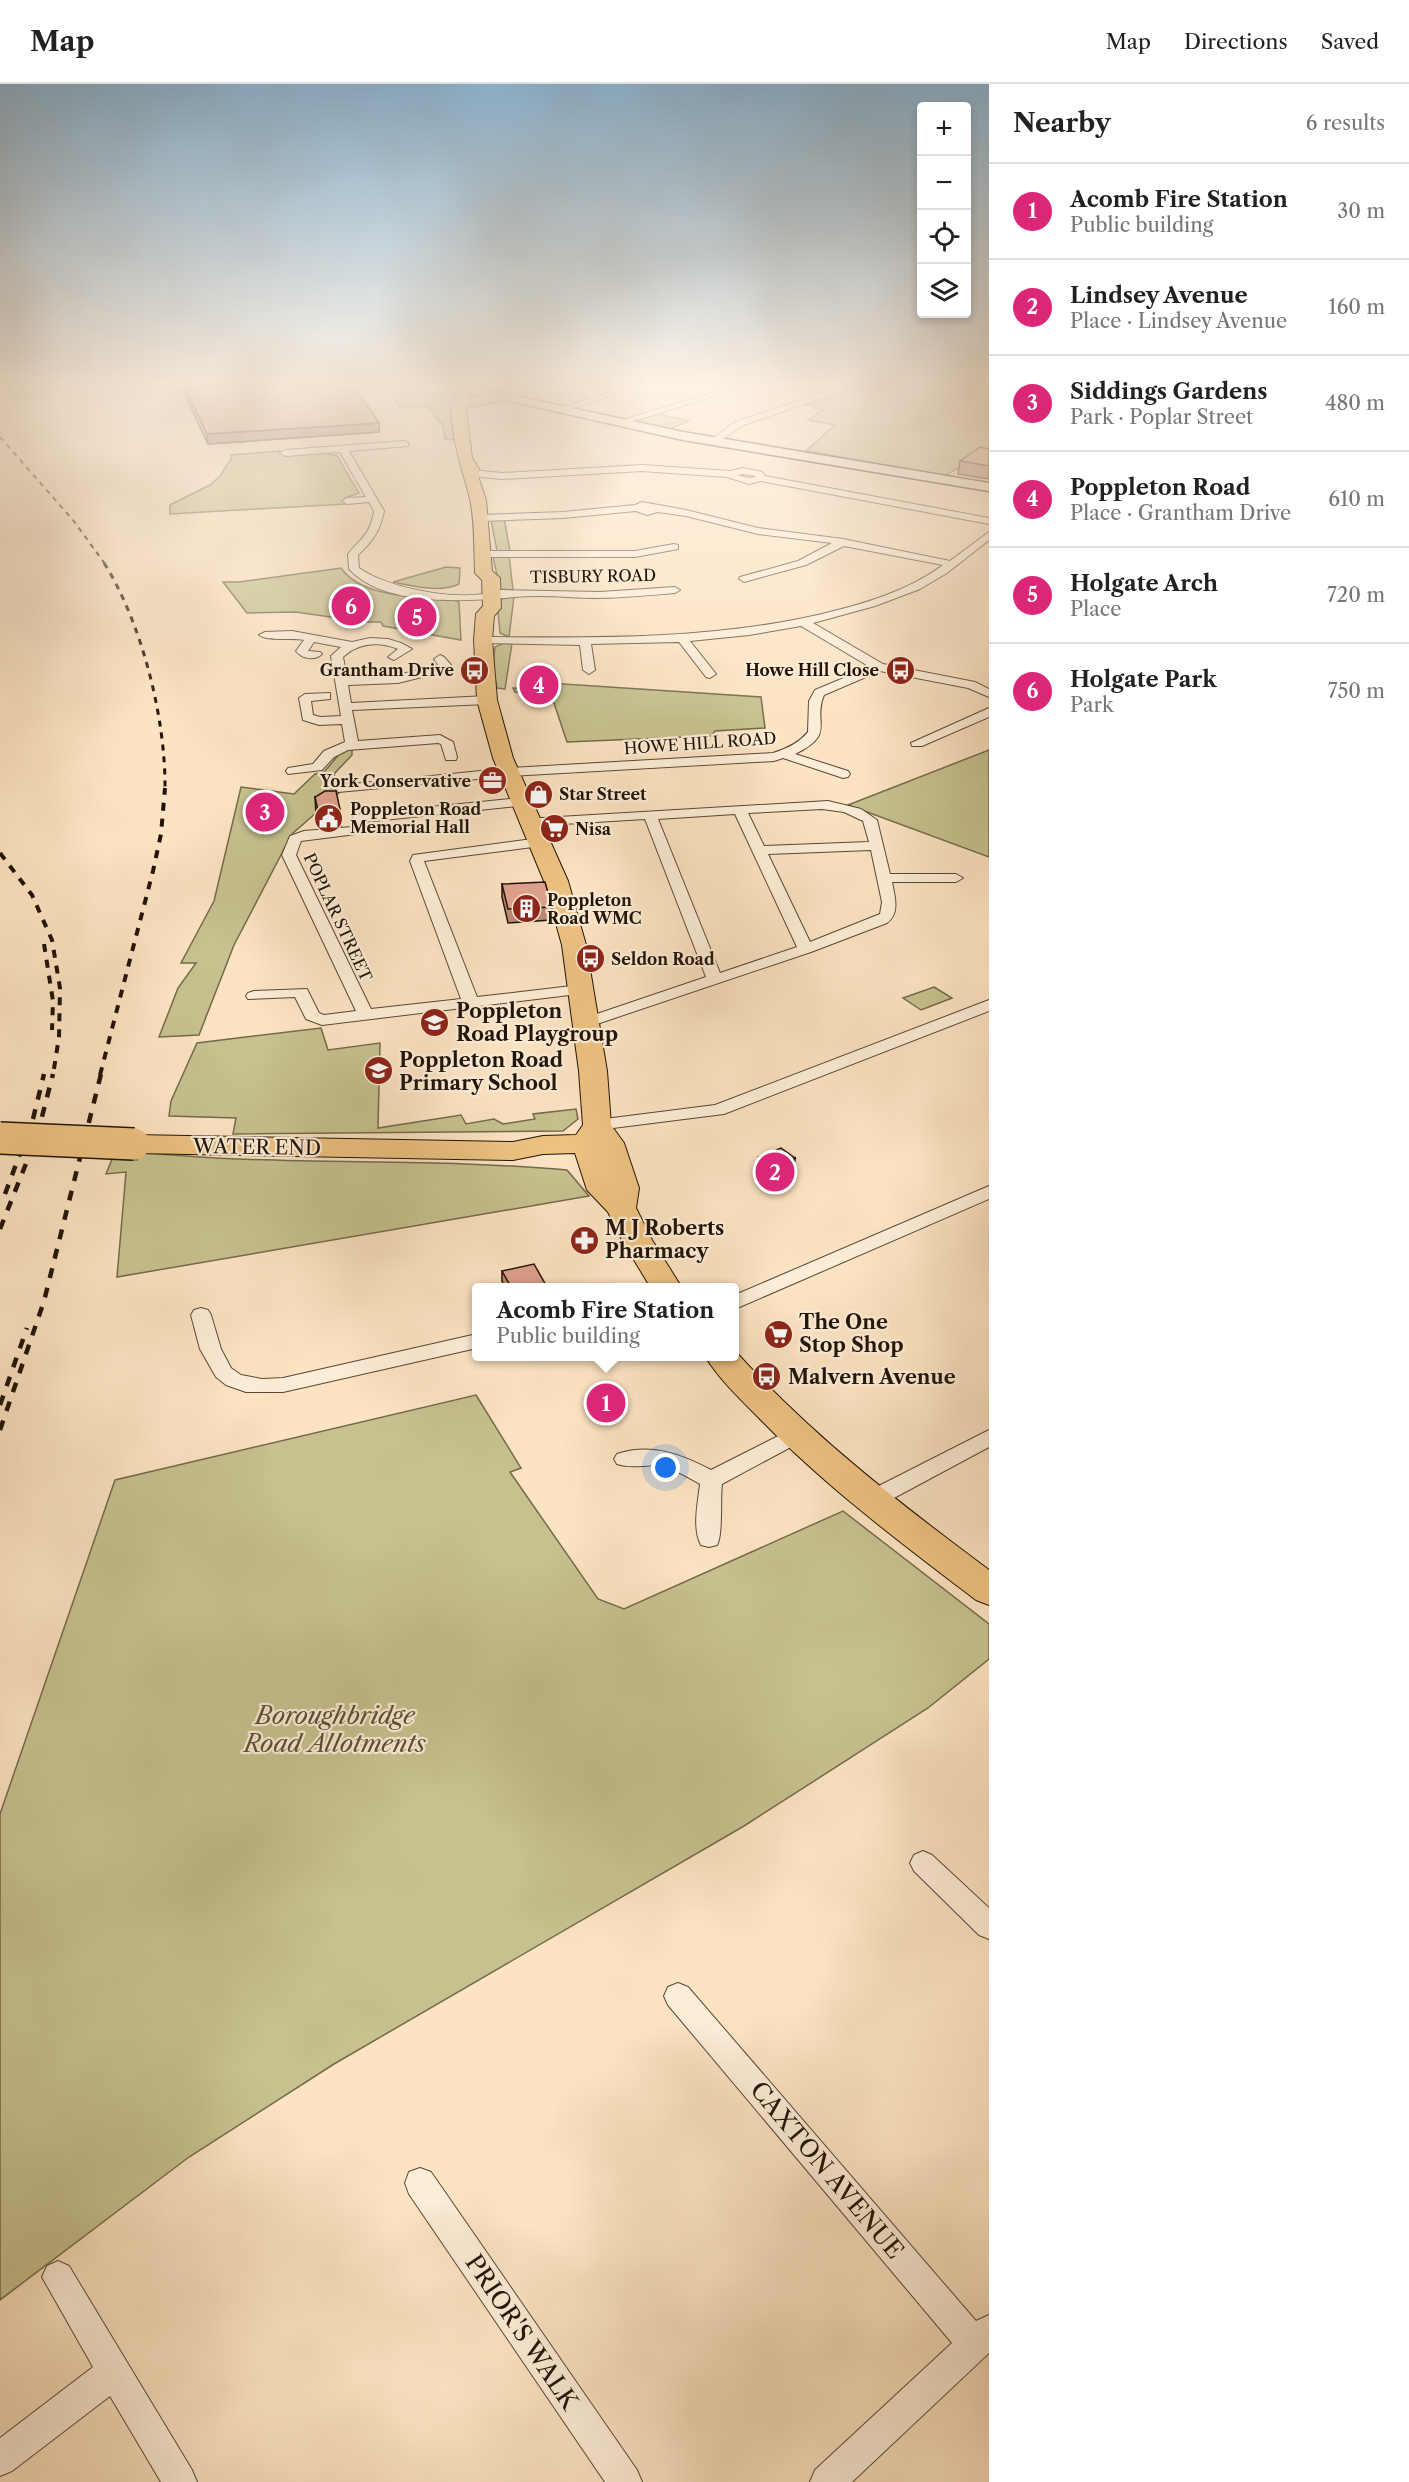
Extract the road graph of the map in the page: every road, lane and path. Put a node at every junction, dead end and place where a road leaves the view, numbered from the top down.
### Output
1 (476, 498) edge
2 (869, 498) edge
3 (373, 499) joint
4 (347, 501) dead end
5 (480, 518) junction
6 (989, 520) edge
7 (989, 535) edge
8 (843, 542) junction
9 (674, 547) dead end
10 (482, 554) junction
11 (952, 564) junction
12 (744, 579) dead end
13 (675, 590) dead end
14 (485, 594) junction
15 (803, 622) junction
16 (265, 635) dead end
17 (311, 638) junction
18 (683, 639) junction
19 (483, 640) junction
20 (585, 642) junction
21 (355, 643) junction
22 (316, 654) dead end
23 (394, 657) dead end
24 (440, 659) dead end
25 (879, 667) junction
26 (589, 670) dead end
27 (710, 674) dead end
28 (341, 681) junction
29 (989, 693) edge
30 (326, 696) dead end
31 (487, 700) junction
32 (989, 712) edge
33 (346, 714) junction
34 (917, 743) dead end
35 (352, 745) junction
36 (783, 754) junction
37 (451, 757) dead end
38 (293, 771) dead end
39 (510, 772) junction
40 (843, 774) dead end
41 (343, 789) dead end
42 (740, 811) junction
43 (650, 815) junction
44 (530, 822) junction
45 (877, 846) junction
46 (760, 850) junction
47 (884, 878) junction
48 (956, 878) dead end
49 (806, 949) junction
50 (715, 979) junction
51 (580, 990) junction
52 (254, 996) dead end
53 (470, 1001) junction
54 (989, 1005) edge
55 (365, 1014) junction
56 (585, 1023) junction
57 (0, 1138) edge
58 (600, 1147) junction
59 (989, 1192) edge
60 (664, 1283) edge
61 (739, 1301) edge
62 (201, 1315) dead end
63 (472, 1342) edge
64 (726, 1361) edge
65 (796, 1435) junction
66 (989, 1438) edge
67 (625, 1459) dead end
68 (711, 1480) junction
69 (871, 1500) junction
70 (709, 1539) dead end
71 (989, 1590) edge
72 (923, 1863) dead end
73 (989, 1926) edge
74 (678, 1996) dead end
75 (420, 2183) dead end
76 (58, 2277) dead end
77 (982, 2338) edge
78 (115, 2371) junction
79 (0, 2459) edge
80 (180, 2482) edge
81 (625, 2482) edge
82 (827, 2482) edge

1 - 5 main road
2 - 6 street
3 - 4 street
3 - 14 street, TISBURY ROAD
5 - 8 street
5 - 10 main road
7 - 11 street
8 - 11 street
8 - 12 street
9 - 10 street
10 - 14 main road
11 - 15 street
13 - 14 street, TISBURY ROAD
14 - 19 main road
15 - 18 street
15 - 25 street
16 - 17 street
17 - 21 street
17 - 22 street
18 - 20 street
18 - 27 street
19 - 20 street
19 - 31 main road
20 - 26 street
21 - 23 street
21 - 28 street
24 - 28 street
25 - 29 street
25 - 36 street, HOWE HILL ROAD
28 - 33 street
30 - 33 street
31 - 33 street
31 - 39 main road
32 - 34 street
33 - 35 street
35 - 37 street
35 - 38 street
36 - 39 street, HOWE HILL ROAD
36 - 40 street
39 - 41 street, HOWE HILL ROAD
39 - 44 main road
42 - 43 street
42 - 45 street
42 - 46 street
43 - 44 street
43 - 50 street
44 - 51 main road
44 - 53 street
44 - 55 street, POPLAR STREET
45 - 46 street
45 - 47 street
46 - 49 street
47 - 48 street
47 - 49 street
49 - 50 street
50 - 56 street
51 - 53 street
51 - 56 main road
52 - 55 street
53 - 55 street
54 - 58 street
56 - 58 main road
57 - 58 main road, WATER END, bridge
58 - 60 main road
59 - 61 street
62 - 63 street
64 - 65 main road
65 - 68 street
65 - 69 main road
66 - 69 street
67 - 68 street
68 - 70 street
69 - 71 main road
72 - 73 street
74 - 77 street, CAXTON AVENUE
75 - 81 street, PRIOR'S WALK
76 - 78 street
77 - 82 street
78 - 79 street
78 - 80 street

